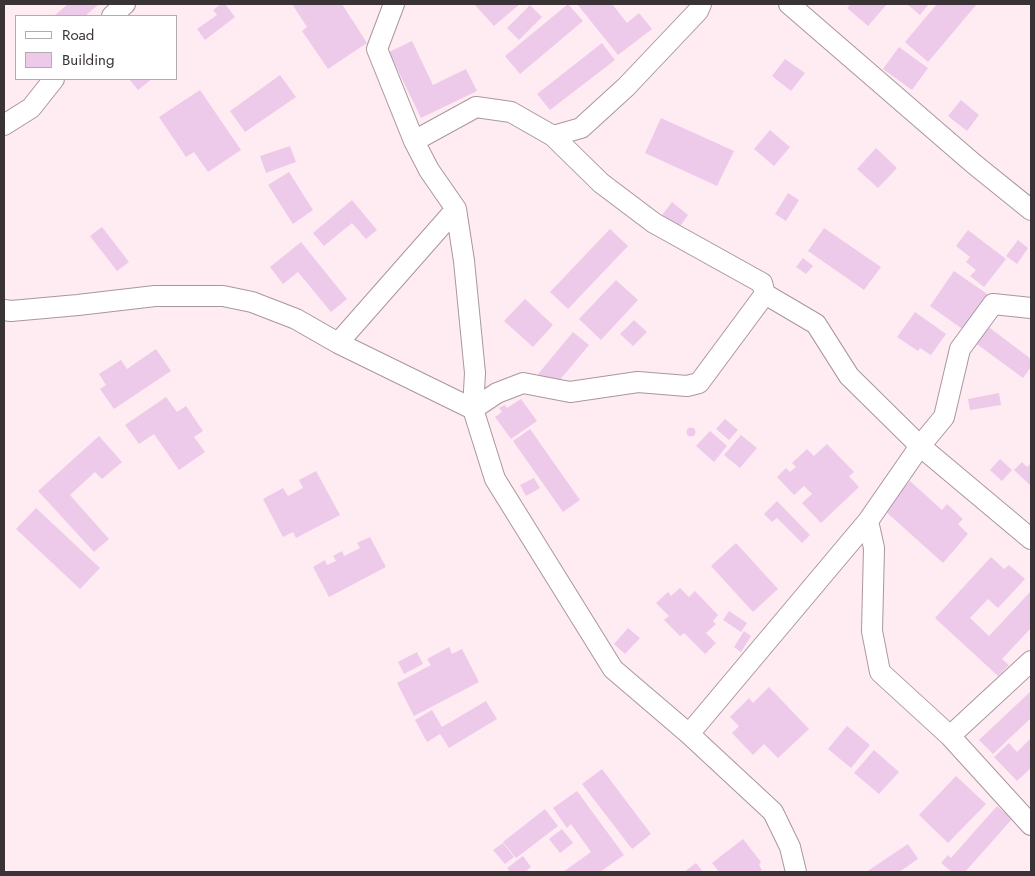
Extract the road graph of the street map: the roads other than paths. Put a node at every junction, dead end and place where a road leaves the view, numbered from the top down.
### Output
1 (125, 4) edge
2 (394, 4) edge
3 (701, 4) edge
4 (789, 4) edge
5 (113, 15) edge
6 (53, 80) edge
7 (4, 125) edge
8 (553, 136) junction
9 (414, 141) junction
10 (456, 209) junction
11 (1031, 210) edge
12 (765, 294) junction
13 (1031, 308) edge
14 (4, 310) edge
15 (338, 343) junction
16 (473, 409) junction
17 (920, 446) junction
18 (868, 521) junction
19 (1031, 539) edge
20 (1031, 661) edge
21 (689, 734) junction
22 (950, 736) junction
23 (1031, 825) edge
24 (796, 872) edge

1 - 5 street
2 - 9 street
3 - 8 street
4 - 11 street
6 - 7 street
8 - 9 street
8 - 12 street
9 - 10 street
10 - 15 street
10 - 16 street
12 - 16 street
12 - 17 street
13 - 17 street
14 - 15 street
15 - 16 street
16 - 21 street
17 - 18 street
17 - 19 street
18 - 21 street
18 - 22 street
20 - 22 street
21 - 24 street
22 - 23 street

